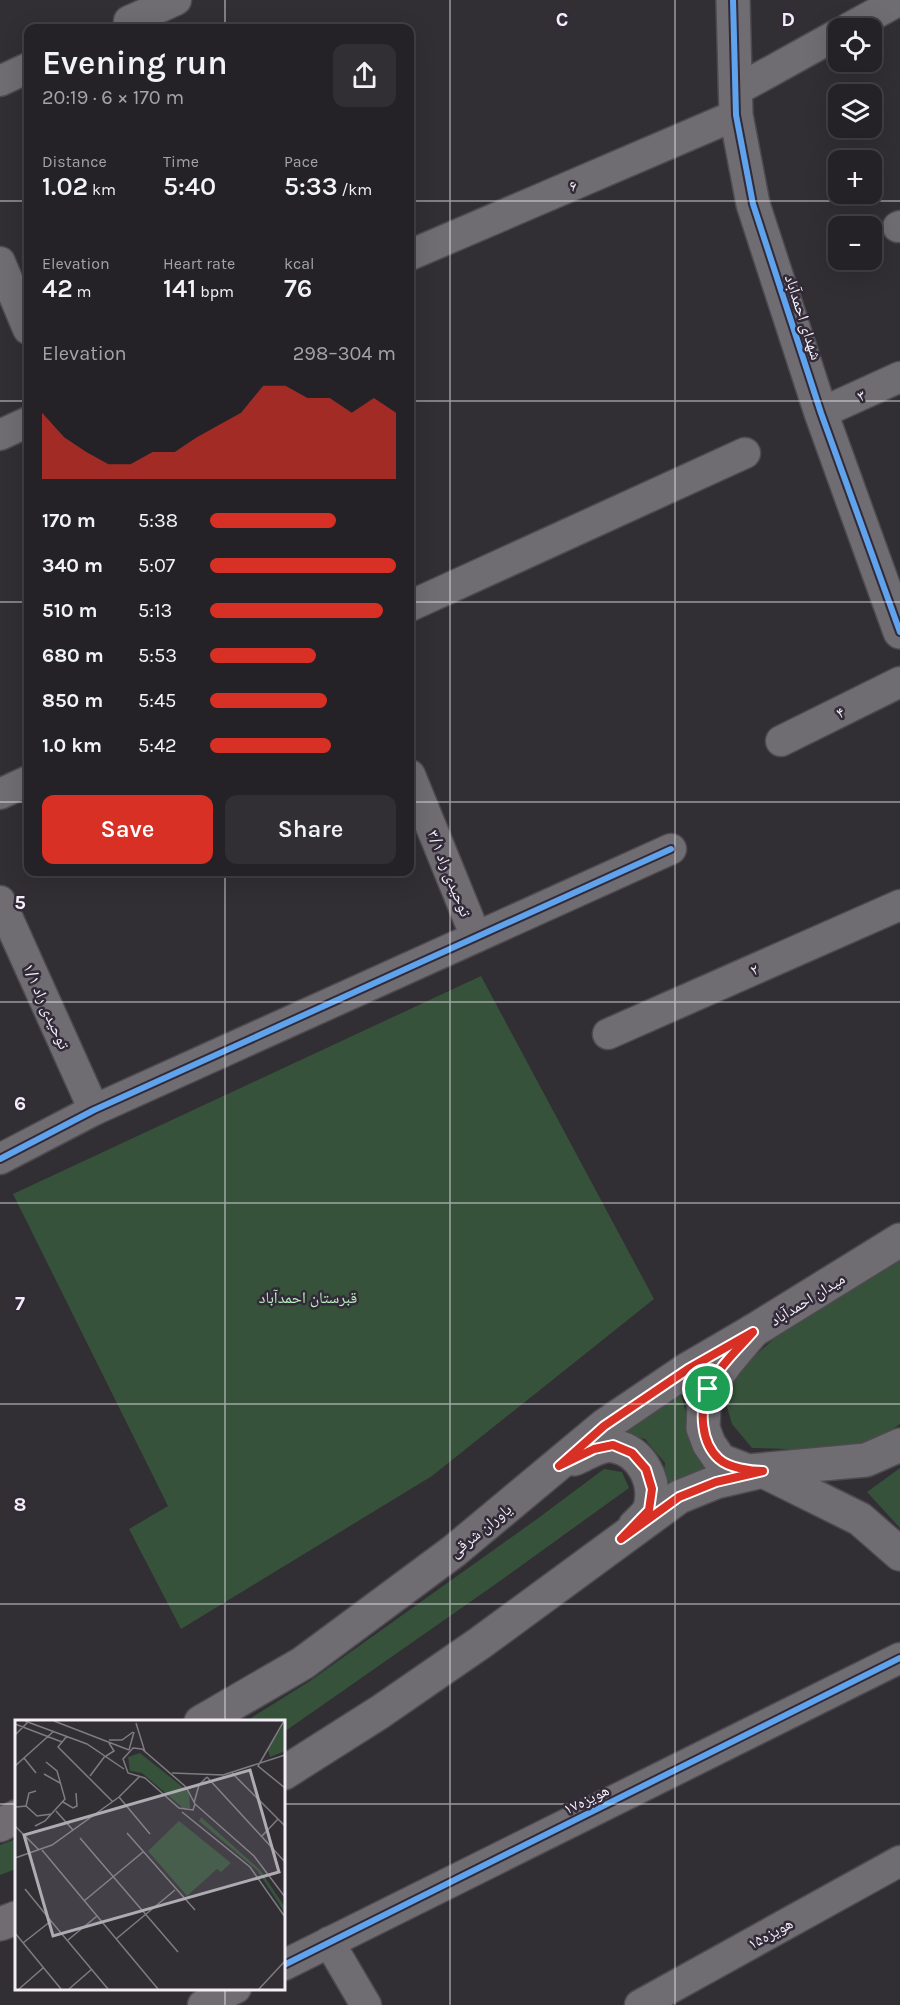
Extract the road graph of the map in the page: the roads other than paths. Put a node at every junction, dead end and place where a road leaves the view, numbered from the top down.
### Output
1 (176, 0) edge
2 (733, 0) edge
3 (900, 0) edge
4 (120, 16) edge
5 (867, 18) edge
6 (828, 41) edge
7 (24, 70) edge
8 (0, 81) edge
9 (736, 103) junction
10 (414, 253) edge
11 (0, 262) edge
12 (24, 319) edge
13 (900, 377) edge
14 (821, 413) junction
15 (24, 424) edge
16 (0, 435) edge
17 (746, 453) dead end
18 (414, 604) edge
19 (900, 632) edge
20 (900, 682) edge
21 (781, 741) dead end
22 (24, 783) edge
23 (414, 785) edge
24 (0, 794) edge
25 (671, 849) dead end
26 (0, 901) edge
27 (900, 905) edge
28 (476, 937) junction
29 (608, 1034) dead end
30 (94, 1110) junction
31 (0, 1159) edge
32 (900, 1240) edge
33 (753, 1332) junction
34 (900, 1445) edge
35 (559, 1466) junction
36 (763, 1471) junction
37 (621, 1539) junction
38 (900, 1554) edge
39 (900, 1658) edge
40 (205, 1720) edge
41 (285, 1772) edge
42 (15, 1818) edge
43 (0, 1825) edge
44 (900, 1861) edge
45 (15, 1917) edge
46 (0, 1924) edge
47 (329, 1942) junction
48 (285, 1964) edge
49 (234, 1990) edge
50 (203, 2005) edge
51 (366, 2005) edge
52 (640, 2005) edge

1 - 4 street
2 - 9 main road, شهدای احمدآباد
3 - 5 street
6 - 9 street, ۶
7 - 8 street
9 - 10 street, ۶
9 - 14 main road, شهدای احمدآباد
11 - 12 street
13 - 14 street, ۳
14 - 19 main road, شهدای احمدآباد
15 - 16 street
17 - 18 street
20 - 21 street, ۴
22 - 24 street
23 - 28 street, ۳/۱ توحیدی راد
25 - 28 street
26 - 30 street, ۱/۱ توحیدی راد
27 - 29 street, ۲
28 - 30 street
30 - 31 street
32 - 33 main road, میدان احمدآباد
33 - 35 main road, یاوران شرقی
33 - 36 main road, میدان احمدآباد
34 - 36 main road, میدان احمدآباد
35 - 37 main road
35 - 40 main road, یاوران شرقی
36 - 37 main road
36 - 38 main road
37 - 41 main road
39 - 47 street, هویزه۱۷
42 - 43 main road
44 - 52 street, هویزه۱۵
45 - 46 main road
47 - 48 street, هویزه۱۷
47 - 51 street
49 - 50 street

